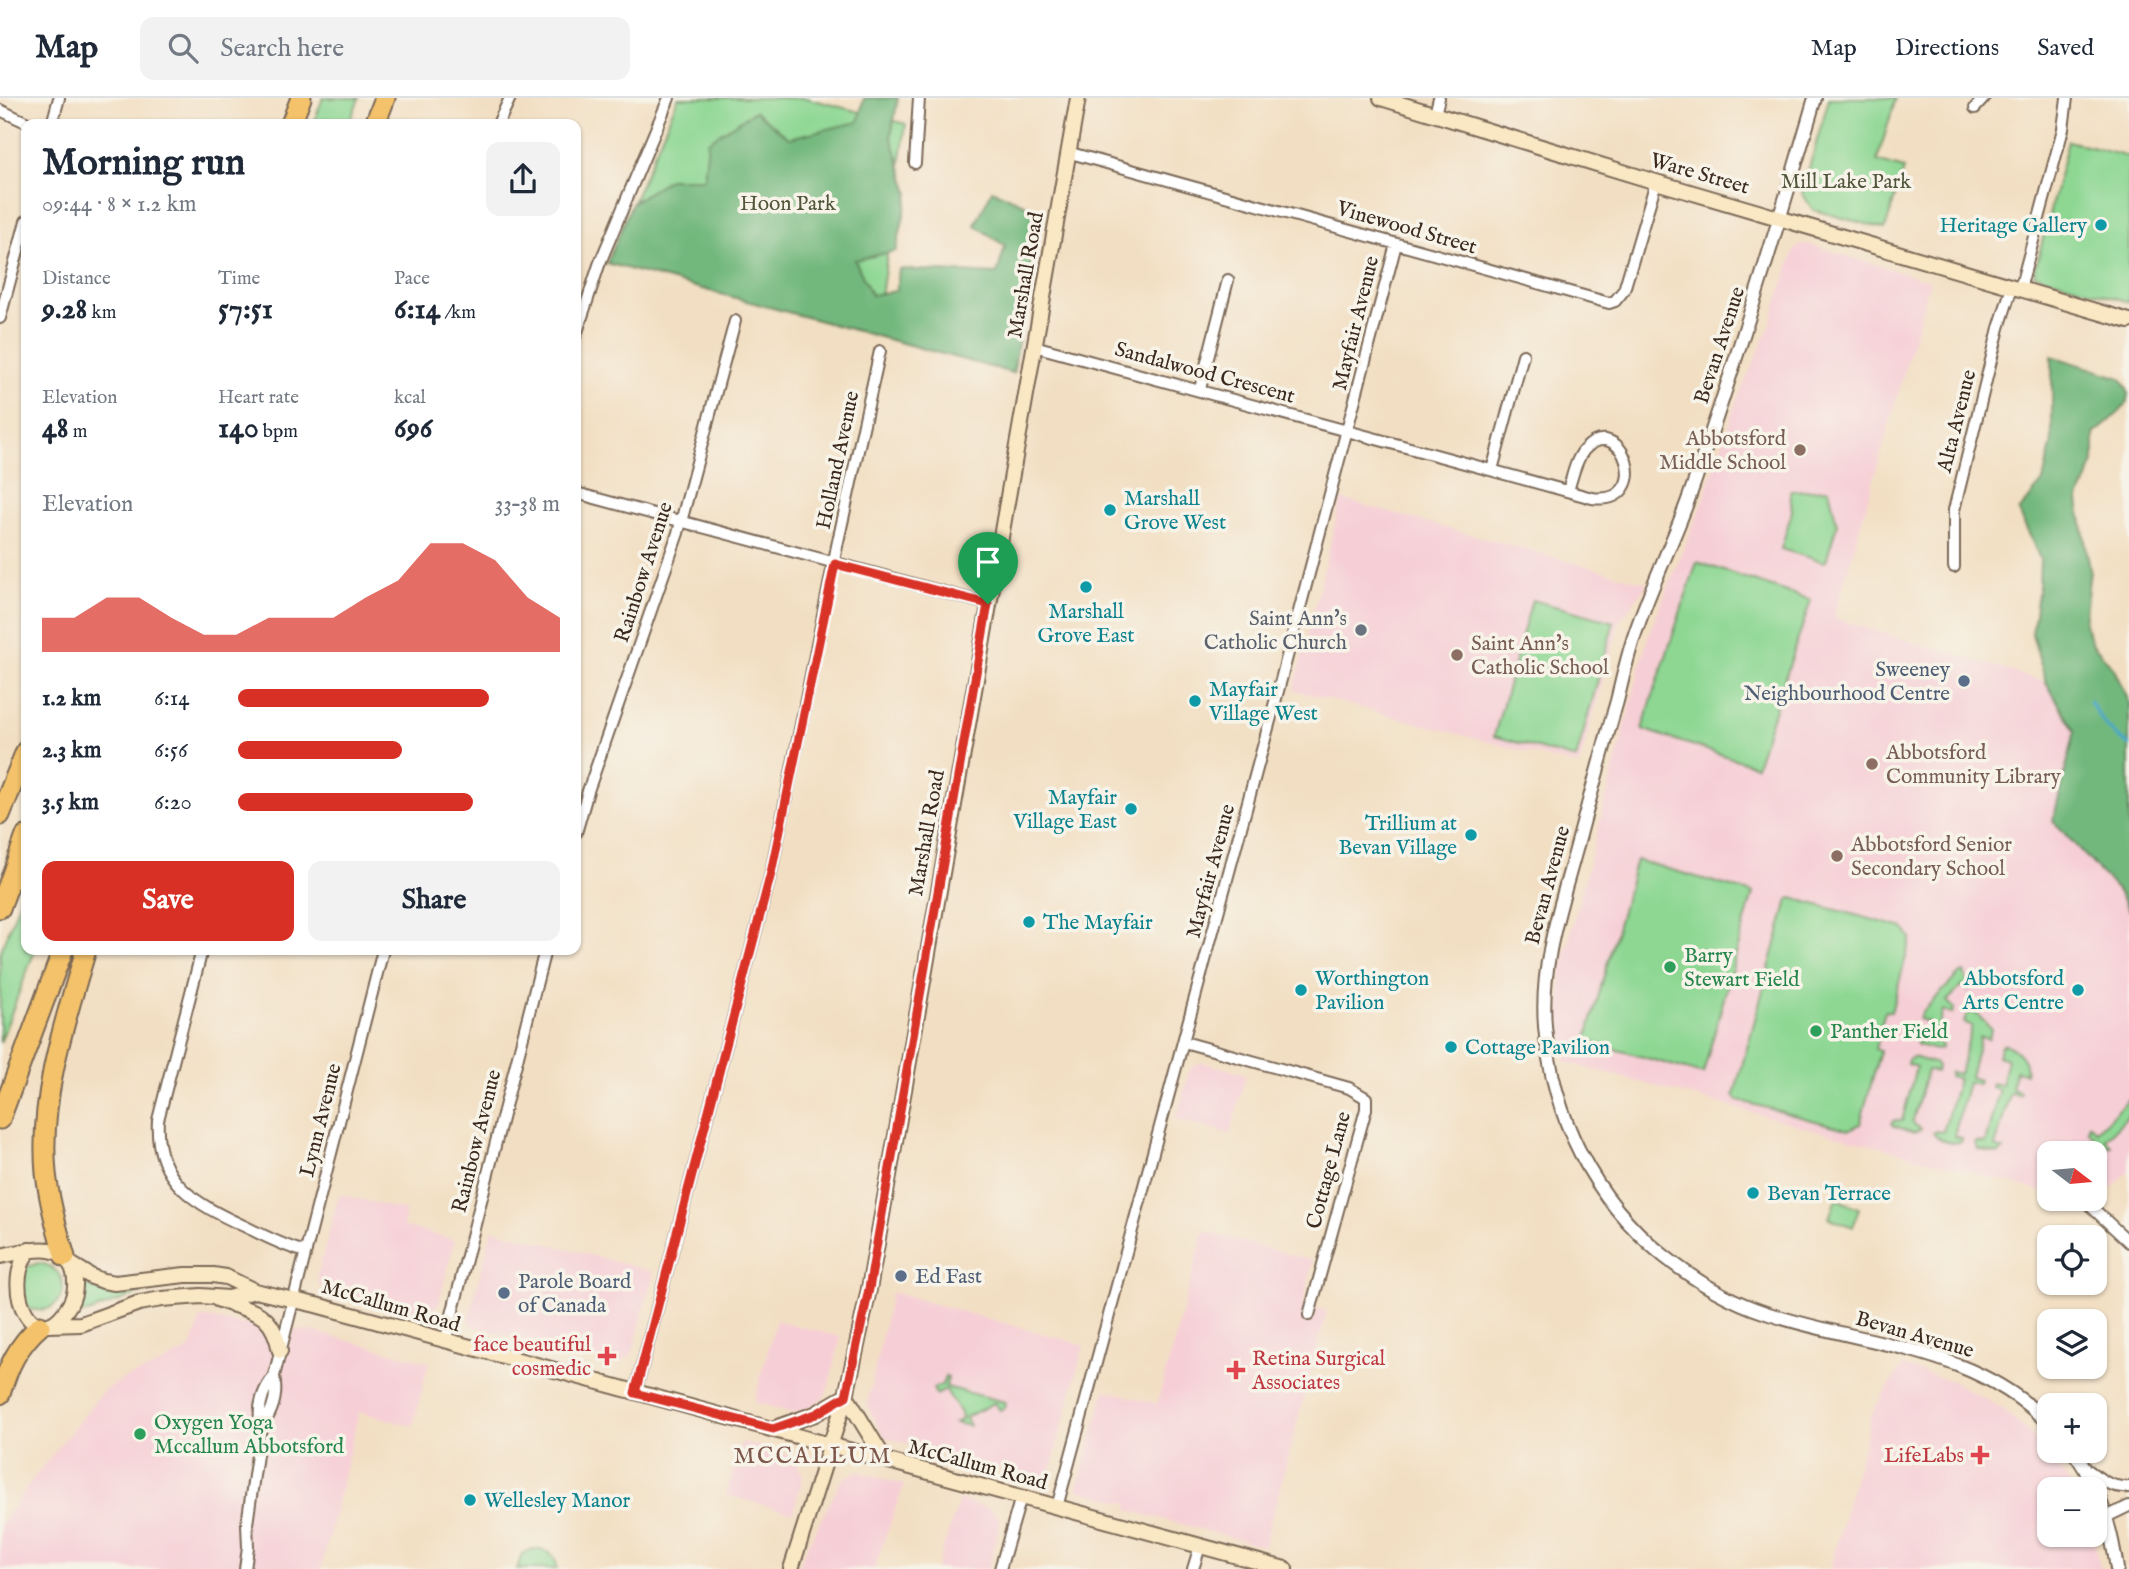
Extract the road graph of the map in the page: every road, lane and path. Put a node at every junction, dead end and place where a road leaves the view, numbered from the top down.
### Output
1 (59, 98) edge
2 (301, 98) edge
3 (385, 98) edge
4 (510, 98) edge
5 (669, 98) edge
6 (919, 98) edge
7 (1077, 98) edge
8 (1381, 98) edge
9 (1439, 98) edge
10 (1815, 98) edge
11 (1984, 98) edge
12 (2067, 98) edge
13 (1975, 108) dead end
14 (0, 110) edge
15 (1435, 114) junction
16 (53, 119) edge
17 (293, 119) edge
18 (377, 119) edge
19 (500, 119) edge
20 (21, 120) edge
21 (1067, 152) junction
22 (915, 163) dead end
23 (1656, 182) junction
24 (1780, 218) junction
25 (21, 240) edge
26 (1395, 244) junction
27 (1228, 280) dead end
28 (2017, 288) junction
29 (0, 318) edge
30 (581, 319) edge
31 (735, 321) dead end
32 (2129, 321) edge
33 (1034, 346) junction
34 (880, 351) dead end
35 (1523, 355) dead end
36 (1200, 389) junction
37 (1347, 430) junction
38 (1492, 470) junction
39 (1568, 491) junction
40 (581, 494) edge
41 (681, 522) junction
42 (835, 564) junction
43 (1954, 567) dead end
44 (988, 604) junction
45 (21, 763) edge
46 (0, 815) edge
47 (581, 816) edge
48 (21, 850) edge
49 (0, 908) edge
50 (61, 955) edge
51 (85, 955) edge
52 (201, 955) edge
53 (382, 955) edge
54 (544, 955) edge
55 (1184, 1042) junction
56 (0, 1119) edge
57 (2096, 1211) edge
58 (2129, 1242) edge
59 (29, 1250) junction
60 (306, 1252) junction
61 (0, 1256) edge
62 (67, 1260) junction
63 (255, 1291) junction
64 (213, 1297) junction
65 (293, 1299) junction
66 (1309, 1315) dead end
67 (43, 1326) junction
68 (445, 1342) junction
69 (280, 1352) junction
70 (635, 1393) junction
71 (0, 1394) edge
72 (846, 1396) junction
73 (2037, 1414) edge
74 (773, 1429) junction
75 (832, 1446) junction
76 (885, 1460) junction
77 (2081, 1463) edge
78 (2084, 1467) junction
79 (2088, 1477) edge
80 (2129, 1487) edge
81 (1021, 1497) junction
82 (2129, 1506) edge
83 (1057, 1507) junction
84 (2107, 1517) edge
85 (2107, 1522) edge
86 (1200, 1546) junction
87 (244, 1569) edge
88 (791, 1569) edge
89 (1000, 1569) edge
90 (1193, 1569) edge
91 (1285, 1569) edge
92 (2117, 1569) edge

1 - 16 street
2 - 17 highway
3 - 18 highway
4 - 19 street
5 - 30 street
6 - 22 street
7 - 21 main road, Marshall Road
8 - 15 main road, Ware Street
9 - 15 street
10 - 24 street, Bevan Avenue
11 - 13 street
12 - 28 street, Alta Avenue
14 - 20 street
15 - 23 main road, Ware Street
21 - 26 street, Vinewood Street
21 - 33 main road, Marshall Road
23 - 24 main road, Ware Street
23 - 26 street, Vinewood Street
24 - 28 main road, Ware Street
24 - 73 street, Bevan Avenue
25 - 29 street
26 - 37 street, Mayfair Avenue
27 - 36 street
28 - 32 main road, Ware Street
28 - 43 street, Alta Avenue
31 - 41 street, Rainbow Avenue
33 - 36 street, Sandalwood Crescent
33 - 44 main road, Marshall Road
34 - 42 street, Holland Avenue
35 - 38 street
36 - 37 street, Sandalwood Crescent
37 - 38 street, Sandalwood Crescent
37 - 55 street, Mayfair Avenue
38 - 39 street, Sandalwood Crescent
39 - 39 street, Sandalwood Crescent
40 - 41 street
41 - 42 street
41 - 47 street, Rainbow Avenue
42 - 44 street
42 - 70 street, Holland Avenue
44 - 72 main road, Marshall Road
45 - 46 highway
48 - 49 highway
50 - 56 highway
51 - 62 highway
52 - 60 street
53 - 60 street, Lynn Avenue
54 - 68 street, Rainbow Avenue
55 - 66 street, Cottage Lane
55 - 83 street, Mayfair Avenue
57 - 58 street
59 - 61 main road
59 - 62 main road
59 - 67 main road
60 - 65 street, Lynn Avenue
62 - 63 main road, McCallum Road
62 - 67 main road
63 - 64 main road, McCallum Road
63 - 65 main road, McCallum Road
64 - 67 main road, McCallum Road
64 - 69 main road
65 - 68 main road, McCallum Road
65 - 69 street, Lynn Avenue
67 - 71 highway
68 - 70 main road, McCallum Road
69 - 87 street, Lynn Avenue
70 - 74 main road, McCallum Road
72 - 74 main road
72 - 75 main road, Marshall Road
72 - 76 main road
74 - 75 main road, McCallum Road
75 - 76 main road, McCallum Road
75 - 88 main road, Marshall Road
76 - 81 main road, McCallum Road
77 - 78 street
78 - 79 street
78 - 80 street
81 - 83 main road, McCallum Road
81 - 89 street
82 - 84 street
83 - 86 main road, McCallum Road
85 - 92 street
86 - 90 street
86 - 91 main road, McCallum Road

